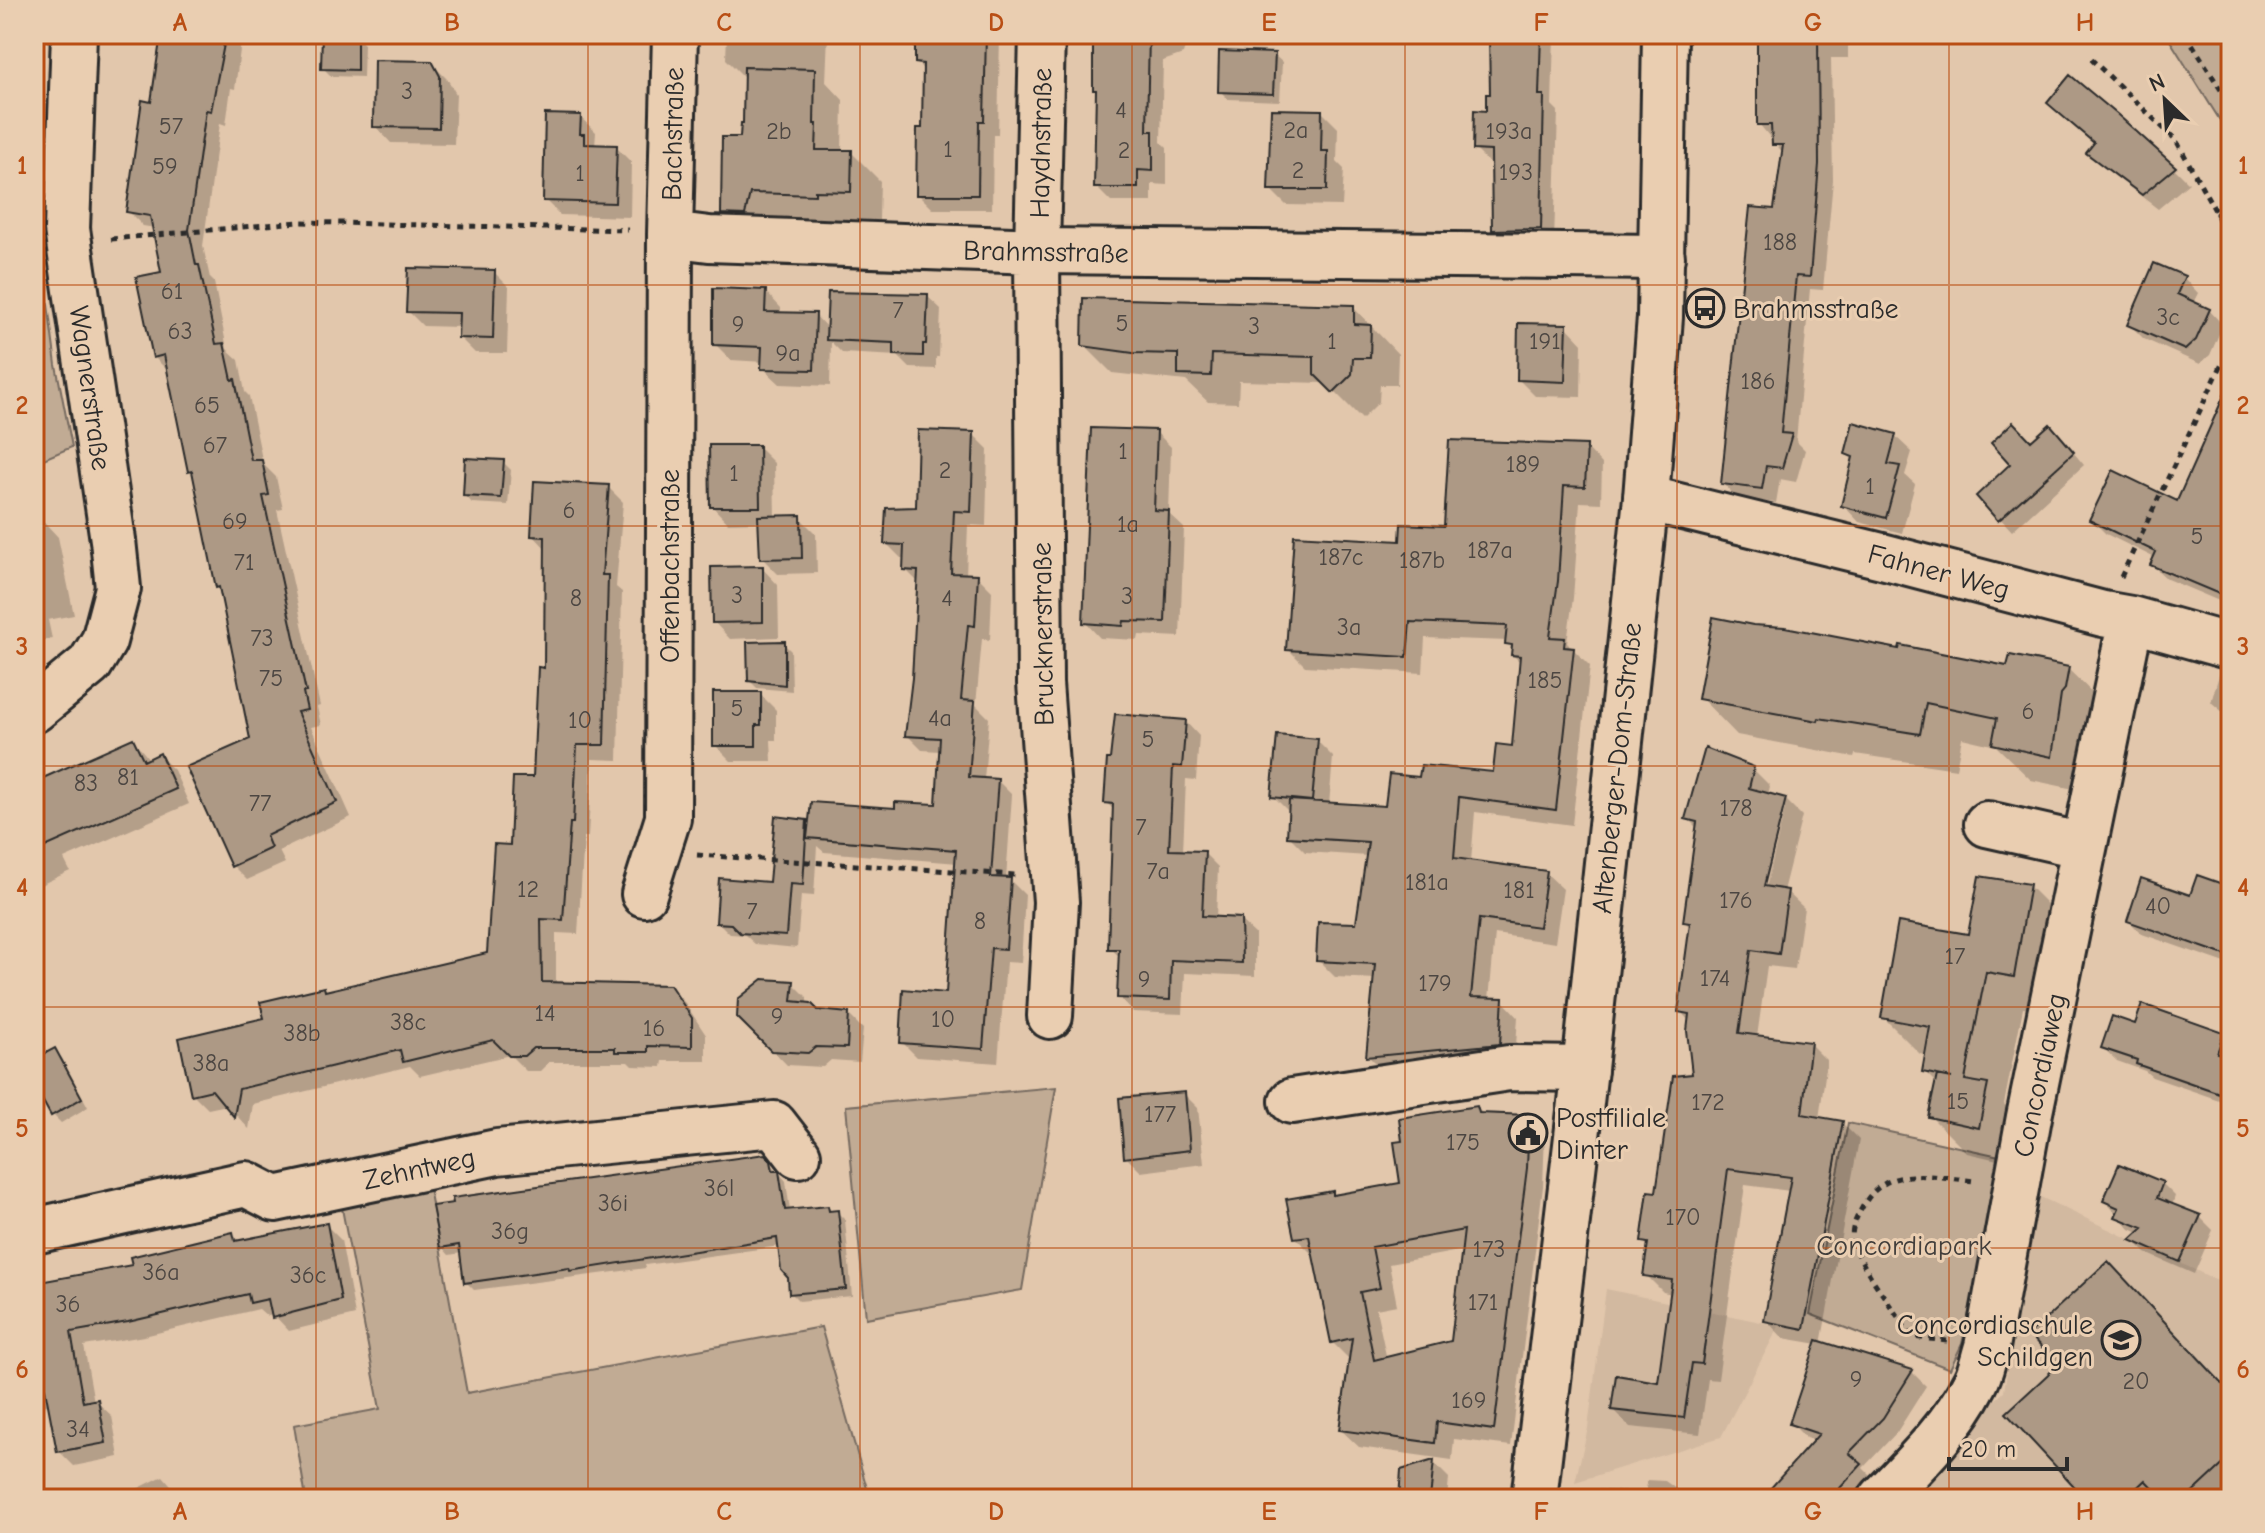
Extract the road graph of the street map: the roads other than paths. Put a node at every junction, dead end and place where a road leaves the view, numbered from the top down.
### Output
1 (74, 34) edge
2 (675, 34) edge
3 (1042, 34) edge
4 (1665, 34) edge
5 (51, 228) edge
6 (670, 234) junction
7 (1037, 251) junction
8 (1662, 257) junction
9 (1646, 498) junction
10 (2117, 617) junction
11 (2231, 647) edge
12 (34, 710) edge
13 (1987, 824) dead end
14 (2084, 846) junction
15 (644, 894) dead end
16 (1050, 1016) dead end
17 (1585, 1069) junction
18 (1292, 1101) dead end
19 (798, 1155) dead end
20 (34, 1231) edge
21 (1534, 1499) edge
22 (1881, 1499) edge

1 - 5 street, Wagnerstraße
2 - 6 street, Bachstraße
3 - 7 street, Haydnstraße
4 - 8 street, Altenberger-Dom-Straße
5 - 12 street, Wagnerstraße
6 - 7 street, Brahmsstraße
6 - 15 street, Offenbachstraße
7 - 8 street, Brahmsstraße
7 - 16 street, Brucknerstraße
8 - 9 street, Altenberger-Dom-Straße
9 - 10 street, Fahner Weg
9 - 17 street, Altenberger-Dom-Straße
10 - 11 street, Fahner Weg
10 - 14 street, Concordiaweg
13 - 14 street
14 - 22 street, Concordiaweg
17 - 18 street
17 - 21 street, Altenberger-Dom-Straße
19 - 20 street, Zehntweg

